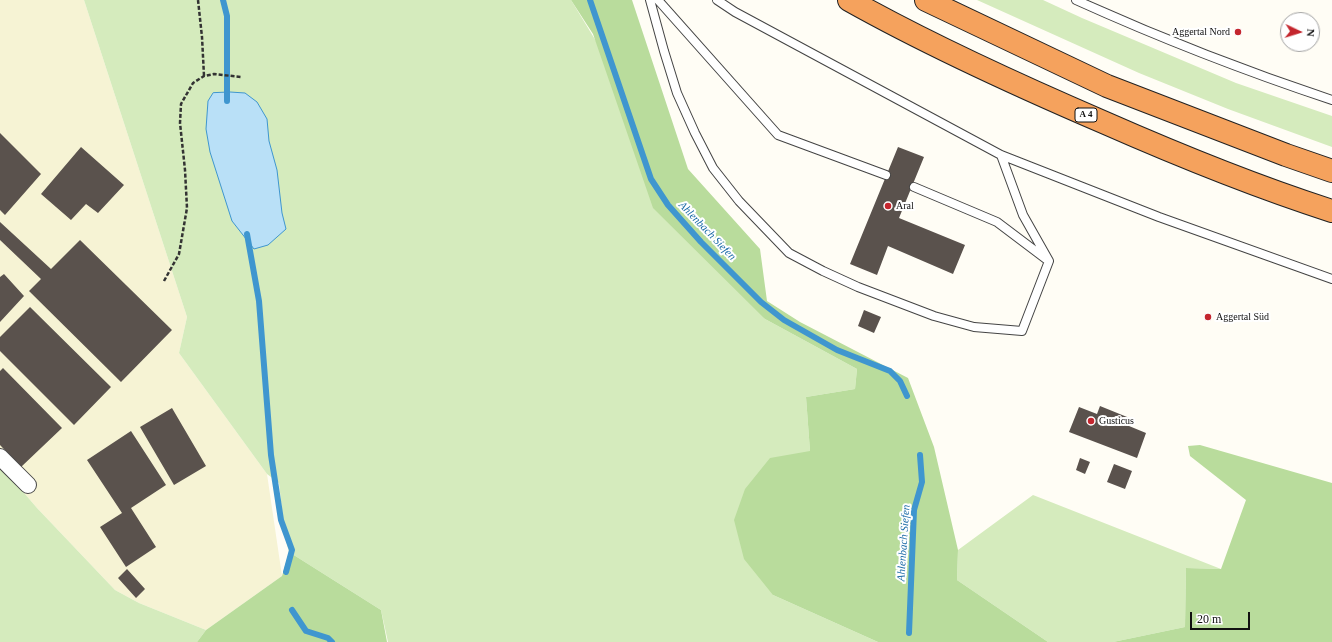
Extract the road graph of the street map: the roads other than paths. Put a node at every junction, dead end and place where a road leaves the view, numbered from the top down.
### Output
1 (650, 0) edge
2 (658, 0) edge
3 (717, 0) edge
4 (849, 0) edge
5 (926, 0) edge
6 (1076, 0) edge
7 (1332, 100) edge
8 (1001, 155) junction
9 (1332, 171) edge
10 (886, 175) dead end
11 (914, 187) dead end
12 (1332, 211) edge
13 (1049, 260) junction
14 (1332, 279) edge
15 (0, 457) edge
16 (28, 485) dead end

1 - 13 lane
2 - 10 lane
3 - 8 lane
4 - 12 highway, A 4
5 - 9 highway
6 - 7 lane
8 - 13 lane
8 - 14 lane
11 - 13 lane
15 - 16 street

